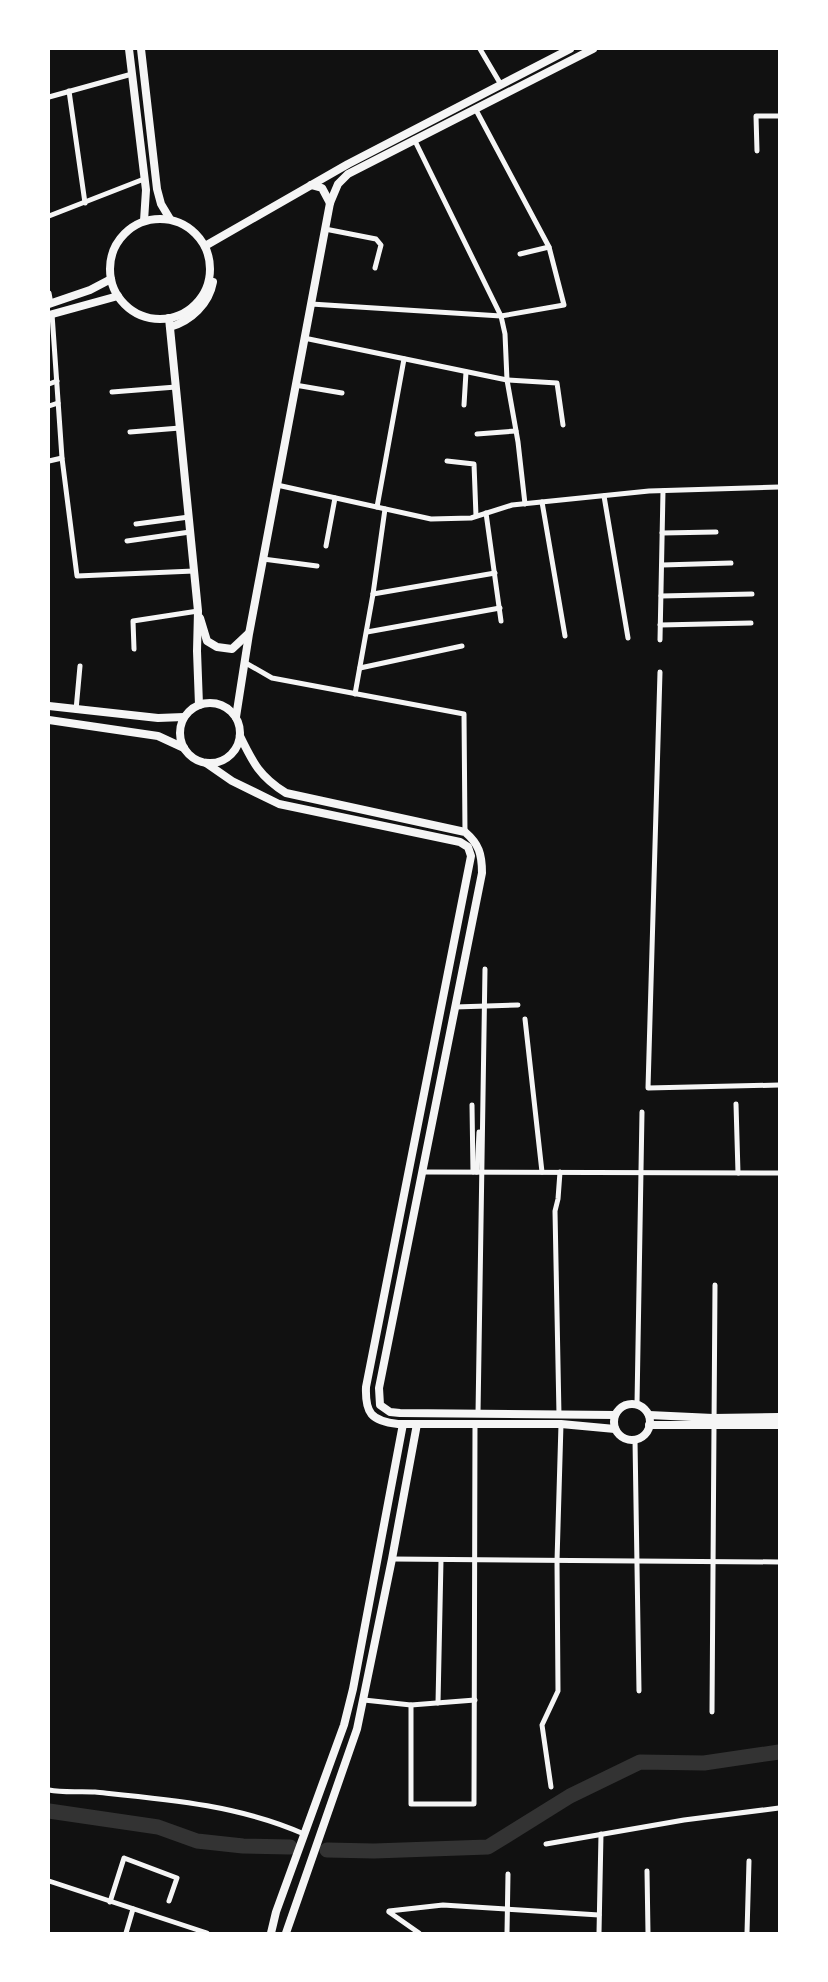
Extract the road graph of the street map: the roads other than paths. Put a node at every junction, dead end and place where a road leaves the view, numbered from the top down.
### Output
1 (130, 49) edge
2 (141, 49) edge
3 (480, 49) edge
4 (570, 49) edge
5 (593, 49) edge
6 (132, 74) junction
7 (500, 83) junction
8 (69, 92) junction
9 (49, 97) edge
10 (476, 110) junction
11 (779, 116) edge
12 (414, 139) junction
13 (757, 151) dead end
14 (144, 179) junction
15 (311, 185) junction
16 (85, 203) junction
17 (330, 203) junction
18 (49, 216) edge
19 (170, 219) junction
20 (144, 221) junction
21 (325, 229) junction
22 (208, 245) junction
23 (549, 247) junction
24 (520, 254) dead end
25 (375, 268) dead end
26 (111, 279) junction
27 (49, 293) edge
28 (118, 296) junction
29 (50, 304) edge
30 (311, 304) junction
31 (50, 315) edge
32 (501, 316) junction
33 (169, 318) junction
34 (170, 327) junction
35 (304, 338) junction
36 (404, 359) junction
37 (466, 372) junction
38 (507, 380) junction
39 (56, 381) junction
40 (49, 384) edge
41 (296, 385) junction
42 (176, 387) junction
43 (112, 392) dead end
44 (342, 393) dead end
45 (58, 403) junction
46 (464, 405) dead end
47 (49, 406) edge
48 (563, 425) dead end
49 (180, 428) junction
50 (516, 431) junction
51 (130, 432) dead end
52 (477, 434) dead end
53 (62, 458) junction
54 (447, 460) dead end
55 (49, 461) edge
56 (277, 484) junction
57 (779, 487) edge
58 (663, 490) junction
59 (604, 496) junction
60 (335, 498) junction
61 (542, 502) junction
62 (524, 504) junction
63 (376, 507) junction
64 (386, 509) junction
65 (486, 513) junction
66 (476, 516) junction
67 (189, 517) junction
68 (136, 524) dead end
69 (190, 532) junction
70 (716, 532) dead end
71 (662, 533) junction
72 (127, 541) dead end
73 (326, 546) dead end
74 (263, 559) junction
75 (731, 563) dead end
76 (662, 565) junction
77 (318, 566) dead end
78 (194, 571) junction
79 (494, 573) junction
80 (374, 594) junction
81 (752, 594) dead end
82 (661, 596) junction
83 (500, 608) junction
84 (198, 611) junction
85 (502, 621) dead end
86 (751, 623) dead end
87 (660, 625) junction
88 (367, 632) junction
89 (249, 634) junction
90 (565, 636) dead end
91 (628, 638) dead end
92 (660, 640) dead end
93 (462, 646) dead end
94 (134, 649) dead end
95 (244, 662) junction
96 (80, 666) dead end
97 (360, 668) junction
98 (660, 672) dead end
99 (354, 694) junction
100 (199, 705) junction
101 (49, 706) edge
102 (76, 710) junction
103 (121, 714) junction
104 (184, 717) junction
105 (236, 717) junction
106 (49, 720) edge
107 (118, 730) junction
108 (240, 736) junction
109 (184, 748) junction
110 (206, 763) junction
111 (465, 832) junction
112 (518, 1006) dead end
113 (455, 1007) junction
114 (525, 1019) dead end
115 (439, 1022) junction
116 (452, 1024) junction
117 (779, 1085) edge
118 (736, 1104) dead end
119 (472, 1105) dead end
120 (642, 1112) dead end
121 (422, 1172) junction
122 (475, 1172) junction
123 (542, 1172) junction
124 (560, 1172) junction
125 (642, 1172) junction
126 (738, 1172) junction
127 (779, 1173) edge
128 (715, 1285) dead end
129 (637, 1404) junction
130 (478, 1414) junction
131 (649, 1414) junction
132 (559, 1415) junction
133 (615, 1415) junction
134 (779, 1418) edge
135 (713, 1422) junction
136 (404, 1424) junction
137 (417, 1424) junction
138 (475, 1424) junction
139 (561, 1424) junction
140 (649, 1425) junction
141 (779, 1425) edge
142 (615, 1429) junction
143 (635, 1440) junction
144 (400, 1441) junction
145 (413, 1443) junction
146 (474, 1559) junction
147 (392, 1560) junction
148 (441, 1560) junction
149 (557, 1561) junction
150 (636, 1561) junction
151 (711, 1562) junction
152 (779, 1562) edge
153 (639, 1691) dead end
154 (364, 1700) junction
155 (475, 1700) junction
156 (438, 1703) junction
157 (411, 1705) junction
158 (712, 1712) dead end
159 (551, 1787) dead end
160 (49, 1790) edge
161 (779, 1808) edge
162 (304, 1834) junction
163 (601, 1834) junction
164 (546, 1844) dead end
165 (749, 1861) dead end
166 (647, 1871) dead end
167 (508, 1874) dead end
168 (49, 1881) edge
169 (169, 1901) dead end
170 (110, 1902) junction
171 (133, 1909) junction
172 (508, 1909) junction
173 (599, 1915) junction
174 (126, 1933) edge
175 (207, 1933) edge
176 (271, 1933) edge
177 (286, 1933) edge
178 (420, 1933) edge
179 (507, 1933) edge
180 (599, 1933) edge
181 (648, 1933) edge
182 (747, 1933) edge

1 - 6 main road
2 - 19 main road
3 - 7 street
4 - 7 main road
5 - 10 main road
6 - 8 street
6 - 14 main road
7 - 15 main road
8 - 9 street
8 - 16 street
10 - 12 main road
10 - 23 street
11 - 13 street
12 - 17 main road
12 - 32 street
14 - 16 street
14 - 20 main road
15 - 17 main road
15 - 22 main road
16 - 18 street
17 - 21 main road
19 - 20 main road
19 - 22 main road
20 - 26 main road
21 - 25 street
21 - 30 main road
22 - 33 main road
22 - 34 main road
23 - 24 street
23 - 32 street
26 - 28 main road
26 - 29 main road
27 - 29 street
28 - 31 main road
28 - 33 main road
30 - 32 street
30 - 35 main road
31 - 39 street
32 - 38 street
33 - 34 main road
34 - 42 main road
35 - 36 street
35 - 41 main road
36 - 37 street
36 - 63 street
37 - 38 street
37 - 46 street
38 - 48 street
38 - 50 street
39 - 40 street
39 - 45 street
41 - 44 street
41 - 56 main road
42 - 43 street
42 - 49 main road
45 - 47 street
45 - 53 street
49 - 51 street
49 - 67 main road
50 - 52 street
50 - 62 street
53 - 55 street
53 - 78 street
54 - 66 street
56 - 60 street
56 - 74 main road
57 - 58 street
58 - 59 street
58 - 71 street
59 - 61 street
59 - 91 street
60 - 63 street
60 - 73 street
61 - 62 street
61 - 90 street
62 - 65 street
63 - 64 street
64 - 66 street
64 - 80 street
65 - 66 street
65 - 79 street
67 - 68 street
67 - 69 main road
69 - 72 street
69 - 78 main road
70 - 71 street
71 - 76 street
74 - 77 street
74 - 89 main road
75 - 76 street
76 - 82 street
78 - 84 main road
79 - 80 street
79 - 83 street
80 - 88 street
81 - 82 street
82 - 87 street
83 - 85 street
83 - 88 street
84 - 89 main road
84 - 94 street
84 - 100 main road
86 - 87 street
87 - 92 street
88 - 97 street
89 - 95 main road
93 - 97 street
95 - 99 street
95 - 105 main road
96 - 102 street
97 - 99 street
98 - 117 street
99 - 111 street
100 - 104 main road
100 - 105 main road
101 - 102 main road
102 - 103 main road
103 - 104 main road
103 - 107 main road
104 - 109 main road
105 - 108 main road
106 - 107 main road
107 - 109 main road
108 - 110 main road
108 - 111 main road
109 - 110 main road
110 - 115 main road
111 - 113 main road
112 - 113 street
113 - 116 main road
114 - 123 street
115 - 116 main road
115 - 136 main road
116 - 121 main road
118 - 126 street
119 - 122 street
120 - 125 street
121 - 122 street
121 - 130 main road
122 - 123 street
122 - 130 street
123 - 124 street
124 - 125 street
124 - 132 street
125 - 126 street
125 - 129 street
126 - 127 street
128 - 135 street
129 - 131 main road
129 - 133 main road
130 - 132 main road
131 - 135 main road
131 - 140 main road
132 - 133 main road
133 - 142 main road
134 - 135 main road
135 - 140 main road
135 - 141 main road
135 - 151 street
136 - 137 main road
136 - 144 main road
137 - 138 main road
137 - 145 main road
138 - 139 main road
138 - 146 street
139 - 142 main road
139 - 149 street
140 - 143 main road
142 - 143 main road
143 - 150 street
144 - 145 main road
144 - 162 main road
145 - 147 main road
146 - 148 street
146 - 149 street
146 - 155 street
147 - 148 street
147 - 154 main road
148 - 156 street
149 - 150 street
149 - 159 street
150 - 151 street
150 - 153 street
151 - 152 street
151 - 158 street
154 - 157 street
154 - 177 main road
155 - 156 street
155 - 157 street
156 - 157 street
160 - 162 street
161 - 163 street
162 - 176 main road
163 - 164 street
163 - 173 street
165 - 182 street
166 - 181 street
167 - 172 street
168 - 170 street
169 - 170 street
170 - 171 street
171 - 174 street
171 - 175 street
172 - 173 street
172 - 178 street
172 - 179 street
173 - 180 street

